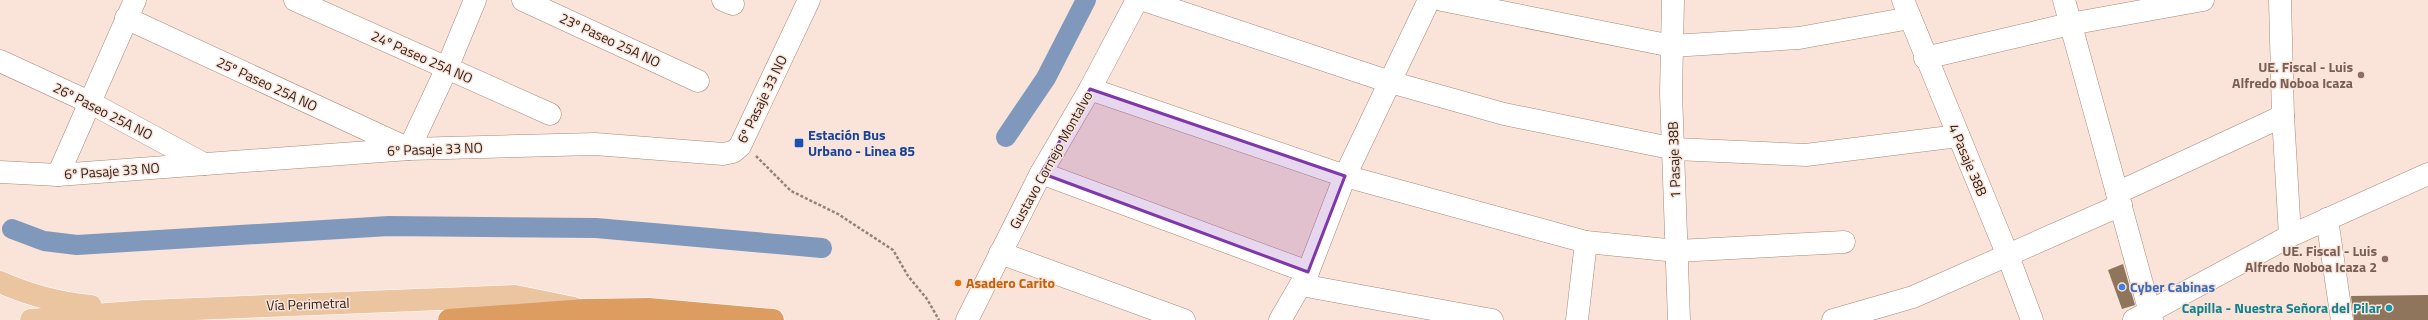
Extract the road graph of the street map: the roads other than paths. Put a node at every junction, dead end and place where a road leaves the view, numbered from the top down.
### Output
1 (295, 0) edge
2 (475, 0) edge
3 (523, 0) edge
4 (809, 0) edge
5 (1137, 0) edge
6 (1144, 0) edge
7 (1428, 0) edge
8 (1442, 0) edge
9 (1673, 0) edge
10 (2064, 0) edge
11 (2280, 0) edge
12 (2192, 1) edge
13 (130, 9) edge
14 (1906, 9) edge
15 (2070, 24) junction
16 (1672, 46) junction
17 (1925, 58) junction
18 (0, 61) edge
19 (448, 68) junction
20 (698, 81) dead end
21 (1390, 82) junction
22 (1090, 89) junction
23 (89, 102) junction
24 (550, 114) dead end
25 (2283, 116) junction
26 (1958, 136) junction
27 (409, 149) junction
28 (1675, 149) junction
29 (204, 164) junction
30 (0, 172) edge
31 (1041, 173) junction
32 (2428, 174) edge
33 (58, 175) junction
34 (1345, 176) junction
35 (2119, 199) junction
36 (2327, 220) junction
37 (2290, 236) junction
38 (1586, 242) junction
39 (1844, 242) dead end
40 (1677, 251) junction
41 (1000, 253) junction
42 (2008, 256) junction
43 (1305, 278) junction
44 (0, 282) edge
45 (146, 310) junction
46 (585, 310) junction
47 (2146, 317) edge
48 (974, 318) edge
49 (31, 320) edge
50 (449, 320) edge
51 (774, 320) edge
52 (1184, 320) edge
53 (1280, 320) edge
54 (1492, 320) edge
55 (1578, 320) edge
56 (1679, 320) edge
57 (1833, 320) edge
58 (2032, 320) edge
59 (2342, 320) edge

1 - 19 street, 24º Paseo 25A NO
2 - 19 street
3 - 20 street, 23º Paseo 25A NO
4 - 27 street, 6º Pasaje 33 NO
5 - 22 street, Gustavo Cornejo Montalvo
6 - 21 street
7 - 21 street
8 - 16 street
9 - 16 street, 1 Pasaje 38B
10 - 15 street
11 - 25 street
12 - 15 street
13 - 23 street
13 - 27 street, 25º Paseo 25A NO
14 - 16 street
14 - 17 street, 4 Pasaje 38B
15 - 17 street
15 - 35 street
16 - 28 street, 1 Pasaje 38B
17 - 26 street, 4 Pasaje 38B
18 - 23 street, 26º Paseo 25A NO
19 - 24 street, 24º Paseo 25A NO
19 - 27 street
21 - 28 street
21 - 34 street
22 - 31 street, Gustavo Cornejo Montalvo
22 - 34 street
23 - 29 street, 26º Paseo 25A NO
23 - 33 street
25 - 35 street
25 - 37 street
26 - 28 street
26 - 42 street, 4 Pasaje 38B
27 - 29 street, 6º Pasaje 33 NO
28 - 40 street, 1 Pasaje 38B
29 - 33 street, 6º Pasaje 33 NO
30 - 33 street, 6º Pasaje 33 NO
31 - 41 street, Gustavo Cornejo Montalvo
31 - 43 street
32 - 36 street
34 - 38 street
34 - 43 street
35 - 42 street
35 - 47 street
36 - 37 street
36 - 59 street
37 - 47 street
38 - 40 street
38 - 55 street
39 - 40 street
40 - 56 street, 1 Pasaje 38B
41 - 48 street, Gustavo Cornejo Montalvo
41 - 52 street
42 - 57 street
42 - 58 street, 4 Pasaje 38B
43 - 53 street
43 - 54 street
44 - 45 main road
45 - 46 main road, Vía Perimetral
45 - 49 main road, Vía Perimetral
46 - 50 highway, Vía Perimetral
46 - 51 highway, Vía Perimetral

